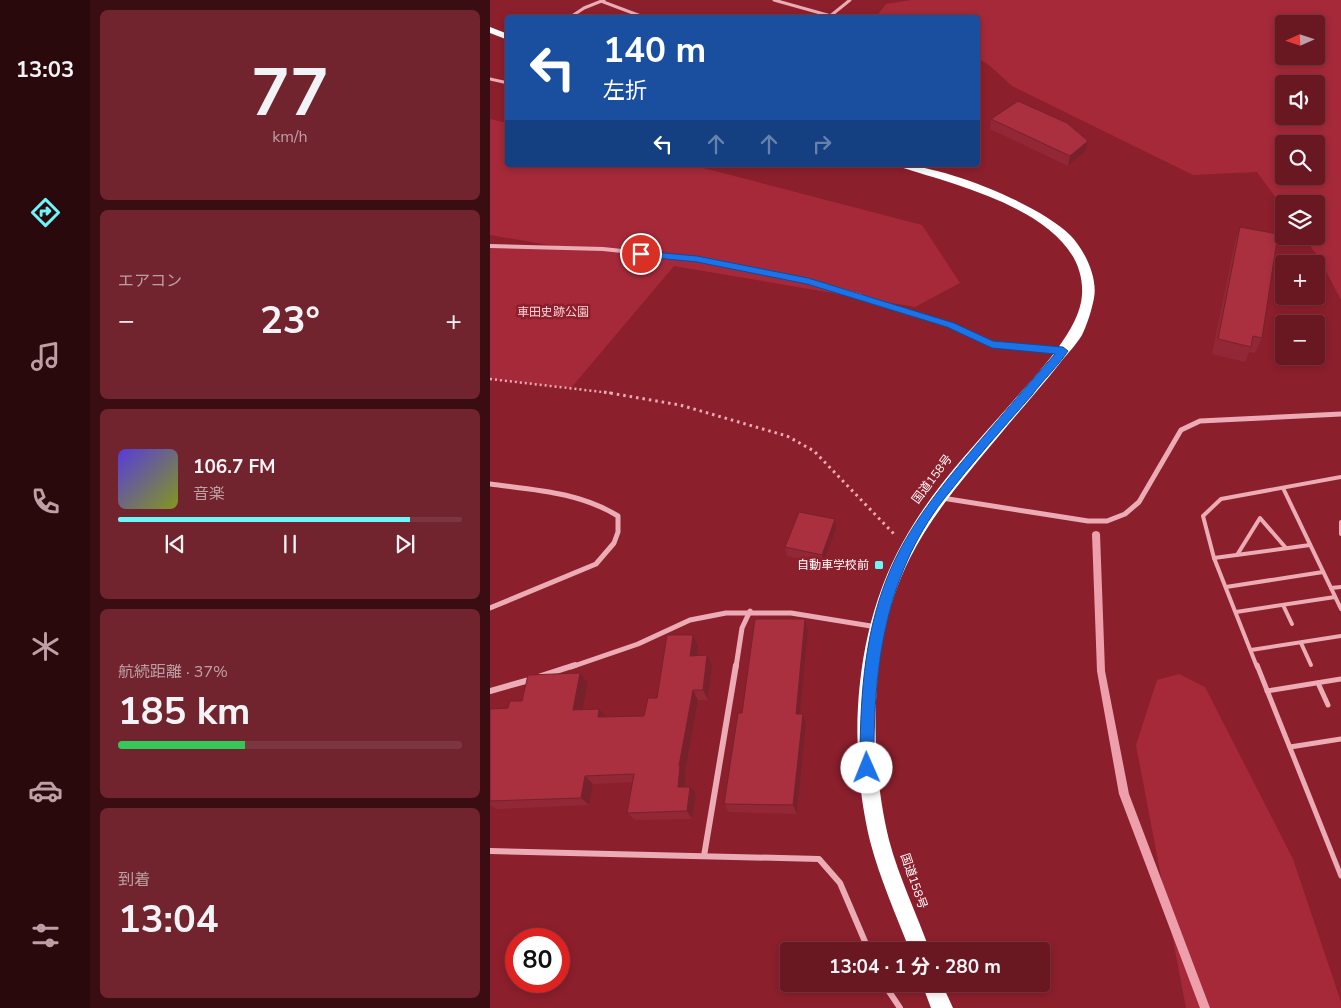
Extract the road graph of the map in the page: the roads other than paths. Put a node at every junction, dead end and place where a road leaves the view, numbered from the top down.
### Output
1 (603, 0) edge
2 (774, 0) edge
3 (850, 0) edge
4 (574, 15) edge
5 (639, 15) edge
6 (823, 15) edge
7 (832, 15) edge
8 (490, 30) edge
9 (505, 36) edge
10 (490, 79) edge
11 (505, 82) edge
12 (910, 167) edge
13 (490, 246) edge
14 (1063, 351) junction
15 (1341, 414) edge
16 (1341, 477) edge
17 (490, 484) edge
18 (1283, 488) junction
19 (939, 498) junction
20 (1341, 522) edge
21 (1341, 534) edge
22 (1310, 545) junction
23 (1286, 548) junction
24 (1237, 555) junction
25 (1214, 558) junction
26 (1323, 572) junction
27 (1226, 587) junction
28 (1341, 587) edge
29 (1331, 588) junction
30 (1335, 596) junction
31 (1283, 605) junction
32 (490, 608) edge
33 (1341, 609) edge
34 (750, 611) junction
35 (1236, 612) junction
36 (1292, 624) dead end
37 (879, 628) junction
38 (1341, 636) edge
39 (1301, 643) junction
40 (1251, 650) junction
41 (1311, 665) dead end
42 (1341, 679) edge
43 (1318, 683) junction
44 (490, 691) edge
45 (1267, 691) junction
46 (1328, 705) dead end
47 (1341, 739) edge
48 (1290, 747) junction
49 (490, 850) edge
50 (704, 856) junction
51 (1341, 876) edge
52 (865, 942) edge
53 (916, 942) edge
54 (889, 992) edge
55 (935, 992) edge
56 (900, 1008) edge
57 (942, 1008) edge

1 - 4 street
1 - 5 street
2 - 6 street
3 - 7 street
8 - 9 highway
10 - 11 street
12 - 14 highway, 国道158号
13 - 14 street
14 - 19 highway, 国道158号
15 - 19 street
16 - 18 lane
17 - 32 street
18 - 22 lane
18 - 25 lane
19 - 37 highway, 国道158号
20 - 21 lane
22 - 23 lane
22 - 26 lane
23 - 24 lane
23 - 24 lane
24 - 25 lane
25 - 27 lane
26 - 27 lane
26 - 29 lane
27 - 35 lane
28 - 29 lane
29 - 30 lane
30 - 31 lane
30 - 33 lane
31 - 35 lane
31 - 36 lane
34 - 37 street
34 - 44 street
34 - 50 street
35 - 40 lane
37 - 53 highway, 国道158号
38 - 39 lane
39 - 40 lane
39 - 41 lane
40 - 45 lane
42 - 43 lane
43 - 45 lane
43 - 46 lane
45 - 48 lane
47 - 48 lane
48 - 51 lane
49 - 50 street
50 - 52 street
54 - 56 street
55 - 57 highway

